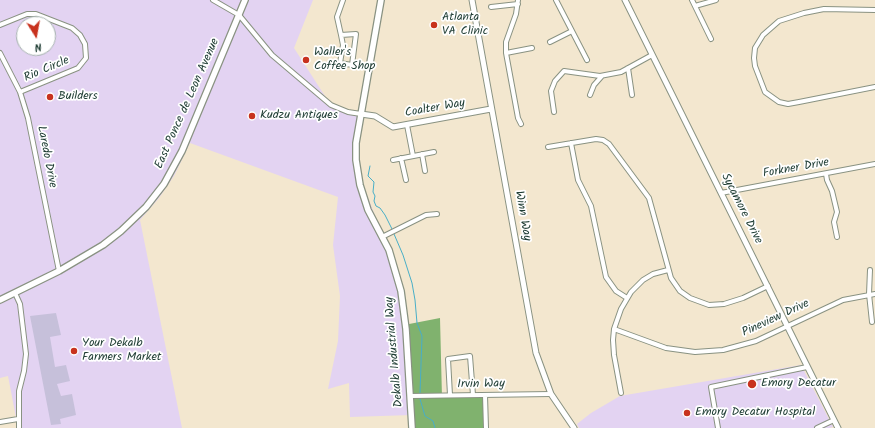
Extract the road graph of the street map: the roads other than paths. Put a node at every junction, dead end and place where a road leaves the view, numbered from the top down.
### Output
1 (213, 0) edge
2 (245, 0) edge
3 (343, 0) edge
4 (381, 0) edge
5 (472, 0) edge
6 (625, 0) edge
7 (692, 0) edge
8 (716, 0) edge
9 (558, 1) edge
10 (518, 2) edge
11 (695, 6) junction
12 (490, 7) dead end
13 (875, 10) edge
14 (239, 15) junction
15 (0, 25) edge
16 (572, 31) junction
17 (341, 35) junction
18 (711, 39) dead end
19 (550, 42) dead end
20 (532, 48) dead end
21 (0, 52) edge
22 (506, 53) junction
23 (652, 55) junction
24 (587, 60) dead end
25 (628, 68) junction
26 (602, 76) junction
27 (875, 87) edge
28 (20, 92) junction
29 (590, 95) dead end
30 (632, 95) dead end
31 (492, 109) junction
32 (554, 112) dead end
33 (361, 114) junction
34 (521, 124) dead end
35 (407, 125) junction
36 (571, 143) junction
37 (548, 147) dead end
38 (434, 152) dead end
39 (422, 154) junction
40 (413, 156) junction
41 (401, 158) junction
42 (393, 160) dead end
43 (875, 164) edge
44 (425, 171) dead end
45 (826, 174) junction
46 (406, 180) dead end
47 (722, 193) junction
48 (437, 214) dead end
49 (382, 237) junction
50 (838, 237) dead end
51 (668, 270) junction
52 (870, 270) dead end
53 (59, 271) junction
54 (768, 286) junction
55 (15, 293) junction
56 (869, 294) junction
57 (875, 294) edge
58 (627, 298) junction
59 (0, 300) edge
60 (872, 322) dead end
61 (788, 326) junction
62 (614, 330) junction
63 (807, 367) junction
64 (621, 393) dead end
65 (551, 394) junction
66 (474, 395) junction
67 (486, 395) junction
68 (411, 396) junction
69 (450, 396) junction
70 (18, 419) junction
71 (834, 420) junction
72 (0, 422) edge
73 (19, 428) edge
74 (412, 428) edge
75 (486, 428) edge
76 (574, 428) edge
77 (718, 428) edge
78 (817, 428) edge
79 (838, 428) edge

1 - 14 street
2 - 14 main road, East Ponce de Leon Avenue
3 - 17 street
4 - 33 main road, Dekalb Industrial Way
5 - 31 street, Winn Way
6 - 23 street, Sycamore Drive
7 - 11 street
8 - 11 street
9 - 16 street
10 - 12 street
10 - 22 street
11 - 18 street
13 - 27 street
14 - 33 street
14 - 53 main road, East Ponce de Leon Avenue
15 - 28 street, Rio Circle
16 - 19 street
16 - 24 street
17 - 17 street
20 - 22 street
21 - 28 street, Laredo Drive
22 - 34 street
23 - 25 street
23 - 47 street, Sycamore Drive
25 - 26 street
25 - 30 street
26 - 29 street
26 - 32 street
28 - 53 street, Laredo Drive
31 - 35 street, Coalter Way
31 - 65 street, Winn Way
33 - 35 street, Coalter Way
33 - 49 main road, Dekalb Industrial Way
35 - 40 street
36 - 37 street
36 - 51 street
36 - 58 street
38 - 39 street
39 - 40 street
39 - 44 street
40 - 41 street
41 - 42 street
41 - 46 street
43 - 45 street, Forkner Drive
45 - 47 street, Forkner Drive
45 - 50 street
47 - 54 street, Sycamore Drive
48 - 49 street
49 - 68 main road, Dekalb Industrial Way
51 - 54 street
51 - 58 street
52 - 56 street
53 - 55 main road, East Ponce de Leon Avenue
54 - 61 street, Sycamore Drive
55 - 59 main road, East Ponce de Leon Avenue
55 - 70 street
56 - 57 street, Pineview Drive
56 - 60 street
56 - 61 street, Pineview Drive
58 - 62 street
61 - 62 street, Pineview Drive
61 - 63 street, Sycamore Drive
62 - 64 street
63 - 71 street, Sycamore Drive
63 - 77 street
65 - 67 street, Irvin Way
65 - 76 street, Winn Way
66 - 67 street, Irvin Way
66 - 69 street, Irvin Way
66 - 69 street
67 - 75 street
68 - 69 street, Irvin Way
68 - 74 main road, Dekalb Industrial Way
70 - 72 street
70 - 73 street
71 - 78 street
71 - 79 street, Sycamore Drive

